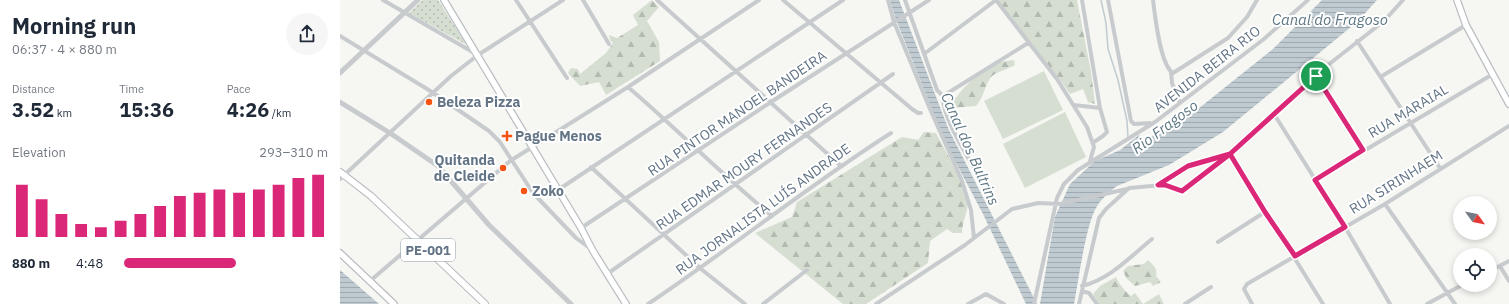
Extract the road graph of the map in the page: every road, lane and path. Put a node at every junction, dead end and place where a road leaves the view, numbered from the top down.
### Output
1 (383, 0) edge
2 (418, 0) edge
3 (444, 0) edge
4 (516, 0) edge
5 (563, 0) edge
6 (583, 0) edge
7 (657, 0) edge
8 (759, 0) edge
9 (782, 0) edge
10 (843, 0) edge
11 (888, 0) edge
12 (904, 0) edge
13 (929, 0) edge
14 (996, 0) edge
15 (1082, 0) edge
16 (1108, 0) edge
17 (1153, 0) edge
18 (1257, 0) edge
19 (1308, 0) edge
20 (1403, 0) edge
21 (1456, 0) edge
22 (405, 13) junction
23 (907, 14) junction
24 (530, 20) junction
25 (895, 21) junction
26 (808, 23) junction
27 (1466, 25) junction
28 (340, 36) edge
29 (700, 40) junction
30 (1357, 41) junction
31 (1028, 43) junction
32 (609, 44) dead end
33 (363, 51) junction
34 (845, 54) junction
35 (924, 54) junction
36 (477, 55) junction
37 (736, 72) junction
38 (1171, 72) junction
39 (340, 73) edge
40 (892, 74) dead end
41 (1492, 74) junction
42 (1316, 76) junction
43 (1382, 76) junction
44 (567, 78) dead end
45 (880, 83) junction
46 (628, 87) junction
47 (432, 92) junction
48 (943, 96) junction
49 (340, 102) edge
50 (771, 102) junction
51 (1180, 103) junction
52 (1074, 104) junction
53 (1509, 104) edge
54 (1100, 108) junction
55 (921, 113) dead end
56 (1274, 114) junction
57 (665, 118) junction
58 (1411, 121) junction
59 (1155, 122) junction
60 (1509, 126) edge
61 (390, 133) junction
62 (892, 133) dead end
63 (808, 135) junction
64 (1094, 142) junction
65 (532, 148) junction
66 (1363, 150) junction
67 (699, 152) junction
68 (1230, 154) junction
69 (510, 161) junction
70 (1089, 162) junction
71 (841, 166) junction
72 (591, 167) junction
73 (1440, 168) junction
74 (342, 175) edge
75 (1315, 180) junction
76 (986, 182) dead end
77 (735, 185) junction
78 (1158, 185) junction
79 (1129, 188) junction
80 (558, 190) junction
81 (467, 198) junction
82 (626, 200) junction
83 (1059, 204) junction
84 (1386, 204) junction
85 (1265, 212) junction
86 (772, 216) junction
87 (1345, 227) junction
88 (582, 228) junction
89 (665, 235) junction
90 (974, 238) junction
91 (1152, 239) dead end
92 (417, 240) junction
93 (1218, 242) dead end
94 (593, 251) junction
95 (340, 253) edge
96 (1295, 256) junction
97 (1509, 261) edge
98 (1500, 266) junction
99 (701, 268) junction
100 (1497, 268) edge
101 (807, 270) dead end
102 (607, 274) junction
103 (370, 281) junction
104 (1509, 281) edge
105 (1211, 287) dead end
106 (1082, 288) junction
107 (1453, 290) edge
108 (1448, 293) junction
109 (880, 303) edge
110 (394, 304) edge
111 (485, 304) edge
112 (571, 304) edge
113 (626, 304) edge
114 (648, 304) edge
115 (745, 304) edge
116 (763, 304) edge
117 (968, 304) edge
118 (1004, 304) edge
119 (1034, 304) edge
120 (1079, 304) edge
121 (1097, 304) edge
122 (1185, 304) edge
123 (1252, 304) edge
124 (1323, 304) edge
125 (1390, 304) edge
126 (1427, 304) edge
127 (1455, 304) edge

1 - 22 street
2 - 22 street
3 - 36 main road
4 - 24 street
5 - 24 street
6 - 32 street
7 - 29 street
8 - 29 street
9 - 26 street
10 - 26 street
11 - 25 street
12 - 23 street
13 - 23 street, RUA PINTOR MANOEL BANDEIRA
14 - 31 street
14 - 35 street
15 - 54 street
16 - 59 street, AVENIDA BEIRA RIO
17 - 38 street
18 - 38 street
19 - 51 street, AVENIDA BEIRA RIO
20 - 30 street
21 - 27 main road
22 - 33 street
22 - 36 street
23 - 25 street, RUA PINTOR MANOEL BANDEIRA
23 - 35 street
24 - 36 street
24 - 44 street
25 - 34 street, RUA PINTOR MANOEL BANDEIRA
25 - 90 street
26 - 34 street
26 - 37 street
27 - 41 main road
27 - 43 street
28 - 33 street
29 - 37 street
29 - 46 street
30 - 42 street
30 - 43 street
31 - 48 street
31 - 52 street
33 - 39 street
33 - 47 street
34 - 45 street
34 - 50 street, RUA PINTOR MANOEL BANDEIRA
35 - 48 street
36 - 47 street
36 - 65 main road
37 - 50 street
37 - 57 street
38 - 51 street
40 - 45 street, RUA EDMAR MOURY FERNANDES
41 - 53 main road
41 - 58 street, RUA MARAIAL
42 - 56 street
42 - 66 street
43 - 58 street
45 - 55 street
45 - 63 street, RUA EDMAR MOURY FERNANDES
46 - 57 street
46 - 65 street
47 - 61 street
47 - 69 street
48 - 76 street
49 - 61 street
50 - 63 street
50 - 67 street, RUA PINTOR MANOEL BANDEIRA
51 - 59 street, AVENIDA BEIRA RIO
52 - 54 street
52 - 64 street
54 - 64 street
56 - 68 street
56 - 75 street
57 - 67 street
57 - 72 street
58 - 66 street, RUA MARAIAL
58 - 73 street
59 - 70 street, AVENIDA BEIRA RIO
60 - 73 street, RUA SIRINHAEM
61 - 74 street
61 - 81 street
62 - 71 street, RUA JORNALISTA LUÍS ANDRADE
63 - 71 street
63 - 77 street, RUA EDMAR MOURY FERNANDES
64 - 70 street
65 - 69 street
65 - 80 main road
66 - 75 street, RUA MARAIAL
67 - 77 street
67 - 82 street, RUA PINTOR MANOEL BANDEIRA
68 - 78 street
68 - 78 street
68 - 85 street
69 - 81 street
69 - 94 street
70 - 83 street, AVENIDA BEIRA RIO
71 - 86 street, RUA JORNALISTA LUÍS ANDRADE
72 - 80 street
72 - 82 street
73 - 84 street, RUA SIRINHAEM
74 - 92 main road, PE-001
75 - 87 street
77 - 86 street
77 - 89 street, RUA EDMAR MOURY FERNANDES
78 - 79 street
79 - 83 street
79 - 106 street
80 - 88 main road
81 - 92 street
81 - 112 street
82 - 88 street, RUA PINTOR MANOEL BANDEIRA
82 - 89 street
83 - 90 street
83 - 119 street, AVENIDA BEIRA RIO
84 - 87 street, RUA SIRINHAEM
84 - 108 street
85 - 93 street
85 - 96 street
86 - 99 street, RUA JORNALISTA LUÍS ANDRADE
87 - 96 street, RUA SIRINHAEM
87 - 125 street
88 - 94 main road
89 - 99 street
89 - 102 street, RUA EDMAR MOURY FERNANDES
90 - 109 street
91 - 106 street
92 - 103 street
92 - 111 main road, PE-001
94 - 102 main road
95 - 103 main road
96 - 123 street, RUA SIRINHAEM
96 - 124 street
97 - 98 street
98 - 100 street
98 - 104 street
99 - 114 street, RUA JORNALISTA LUÍS ANDRADE
99 - 115 street
101 - 116 street
102 - 113 main road
103 - 110 main road
105 - 122 street
106 - 120 street
106 - 121 street
107 - 108 street
108 - 126 street
108 - 127 street
117 - 118 street

